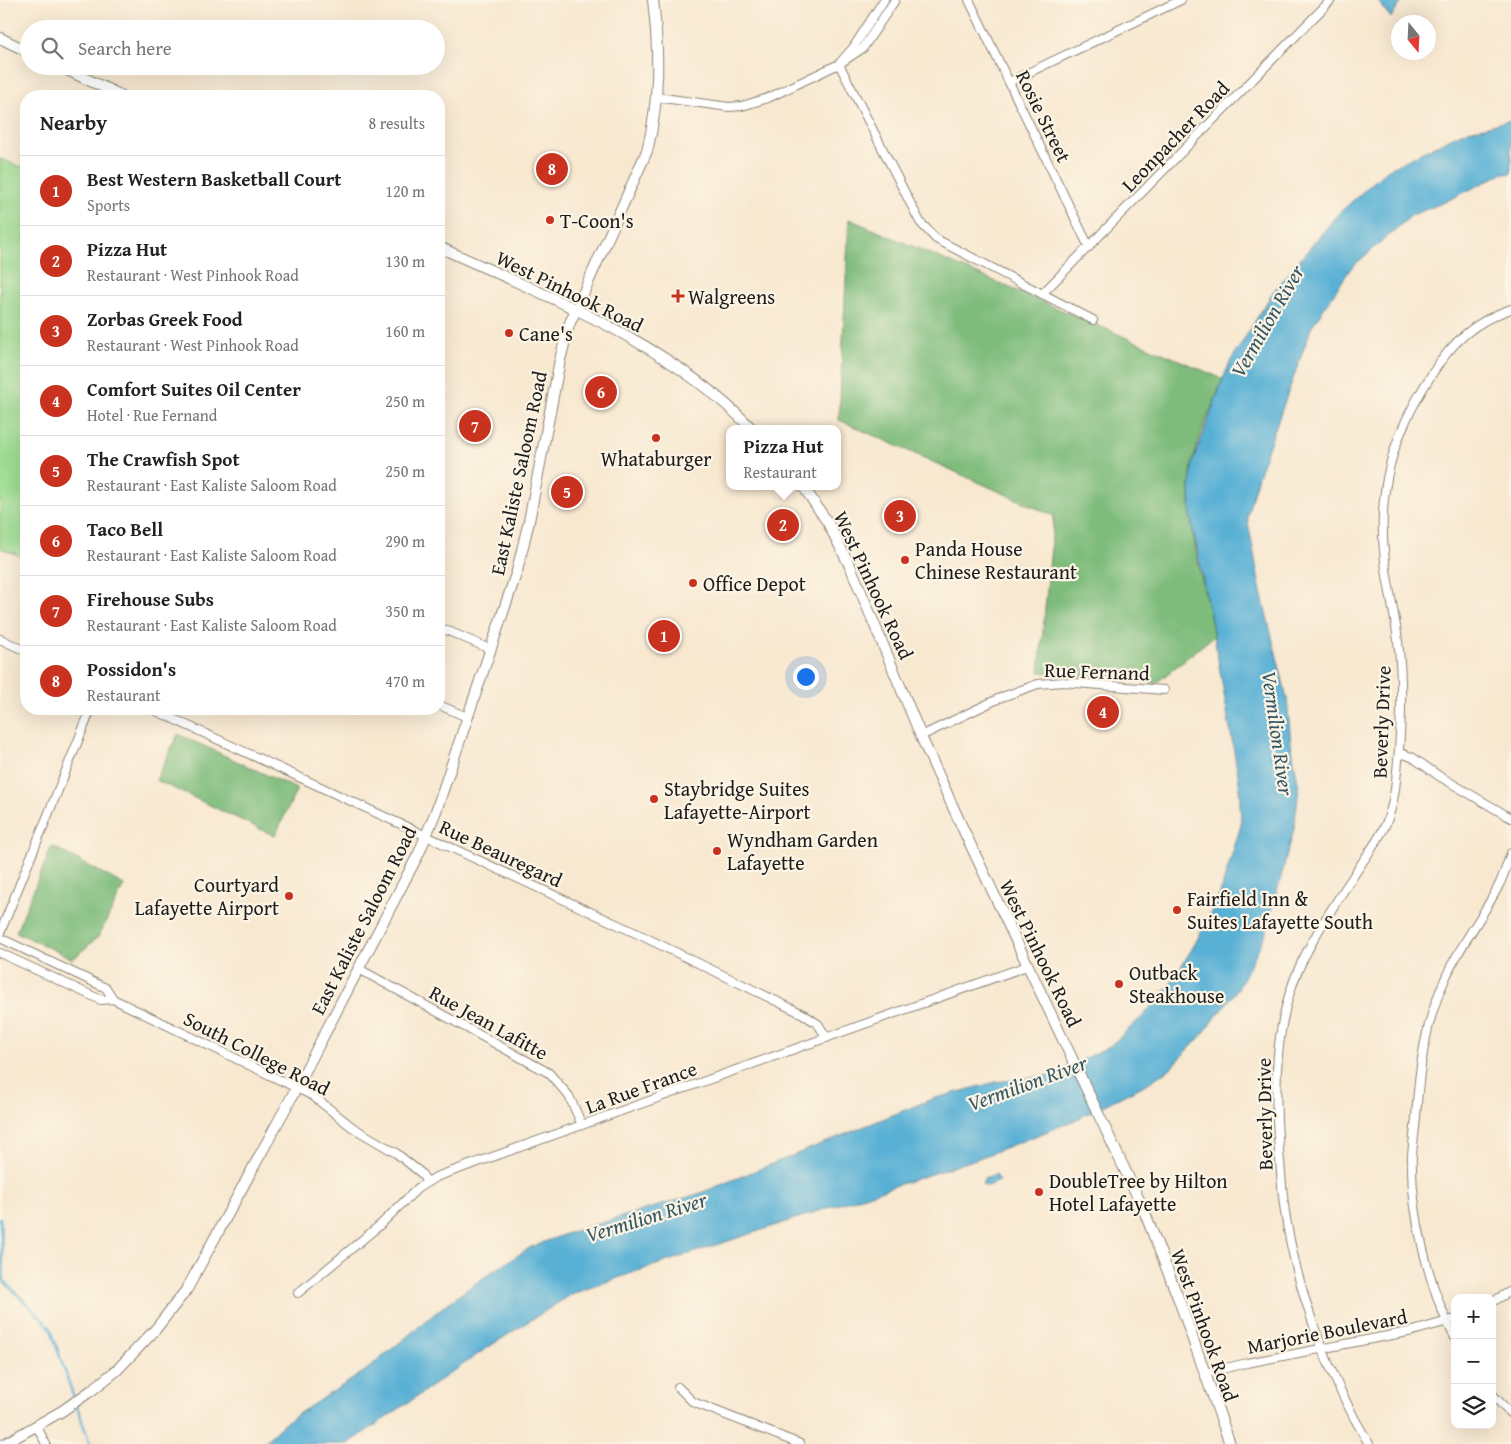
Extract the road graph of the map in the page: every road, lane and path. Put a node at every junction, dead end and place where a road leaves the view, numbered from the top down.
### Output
1 (653, 0) edge
2 (884, 0) edge
3 (895, 0) edge
4 (969, 0) edge
5 (1181, 0) edge
6 (1331, 0) edge
7 (1, 41) edge
8 (20, 48) edge
9 (839, 64) junction
10 (78, 75) edge
11 (1009, 82) junction
12 (109, 90) edge
13 (656, 97) junction
14 (1089, 247) junction
15 (445, 250) edge
16 (1042, 294) junction
17 (1511, 309) edge
18 (575, 310) junction
19 (1093, 320) dead end
20 (748, 425) edge
21 (806, 490) edge
22 (445, 630) edge
23 (0, 639) edge
24 (20, 648) edge
25 (490, 649) junction
26 (1164, 690) dead end
27 (445, 708) edge
28 (89, 715) edge
29 (165, 715) edge
30 (467, 717) junction
31 (921, 736) junction
32 (1400, 753) junction
33 (1511, 818) edge
34 (426, 836) junction
35 (1511, 853) edge
36 (0, 933) edge
37 (0, 938) edge
38 (0, 953) edge
39 (1028, 966) junction
40 (358, 969) junction
41 (113, 999) junction
42 (827, 1038) junction
43 (296, 1087) junction
44 (582, 1125) junction
45 (427, 1182) junction
46 (1511, 1291) edge
47 (298, 1293) dead end
48 (1496, 1300) edge
49 (1451, 1321) edge
50 (1447, 1323) junction
51 (1451, 1330) edge
52 (1323, 1349) junction
53 (1206, 1373) junction
54 (678, 1387) dead end
55 (1496, 1398) edge
56 (1511, 1414) edge
57 (36, 1425) junction
58 (4, 1444) edge
59 (46, 1444) edge
60 (800, 1444) edge
61 (1230, 1444) edge
62 (1369, 1444) edge

1 - 13 main road, East Kaliste Saloom Road
2 - 9 street
3 - 9 street
4 - 11 street, Rosie Street
5 - 11 street
6 - 14 street, Leonpacher Road
7 - 8 main road
9 - 13 street
9 - 16 street
10 - 12 main road
11 - 14 street, Rosie Street
13 - 18 main road, East Kaliste Saloom Road
14 - 16 street, Leonpacher Road
15 - 18 main road, West Pinhook Road
16 - 19 street
17 - 32 street, Beverly Drive
18 - 20 main road, West Pinhook Road
18 - 25 main road, East Kaliste Saloom Road
21 - 31 main road, West Pinhook Road
22 - 25 street
23 - 24 street
25 - 30 main road, East Kaliste Saloom Road
26 - 31 street, Rue Fernand
27 - 30 street
28 - 36 street
29 - 34 street, Rue Beauregard
30 - 34 main road, East Kaliste Saloom Road
31 - 39 main road, West Pinhook Road
32 - 33 street
32 - 52 street, Beverly Drive
34 - 40 main road, East Kaliste Saloom Road
34 - 42 street, Rue Beauregard
35 - 50 street
37 - 41 street, South College Road
38 - 41 street, South College Road
39 - 42 street, La Rue France
39 - 53 main road, West Pinhook Road
40 - 43 main road, East Kaliste Saloom Road
40 - 44 street, Rue Jean Lafitte
41 - 43 street, South College Road
42 - 44 street, La Rue France
43 - 45 street, South College Road
43 - 57 main road, East Kaliste Saloom Road
44 - 45 street, La Rue France
45 - 47 street, La Rue France
46 - 48 street
49 - 50 street, Marjorie Boulevard
50 - 51 street
50 - 52 street, Marjorie Boulevard
52 - 53 street, Marjorie Boulevard
52 - 62 street, Beverly Drive
53 - 61 main road, West Pinhook Road
54 - 60 street
55 - 56 street
57 - 58 main road, East Kaliste Saloom Road
57 - 59 street

